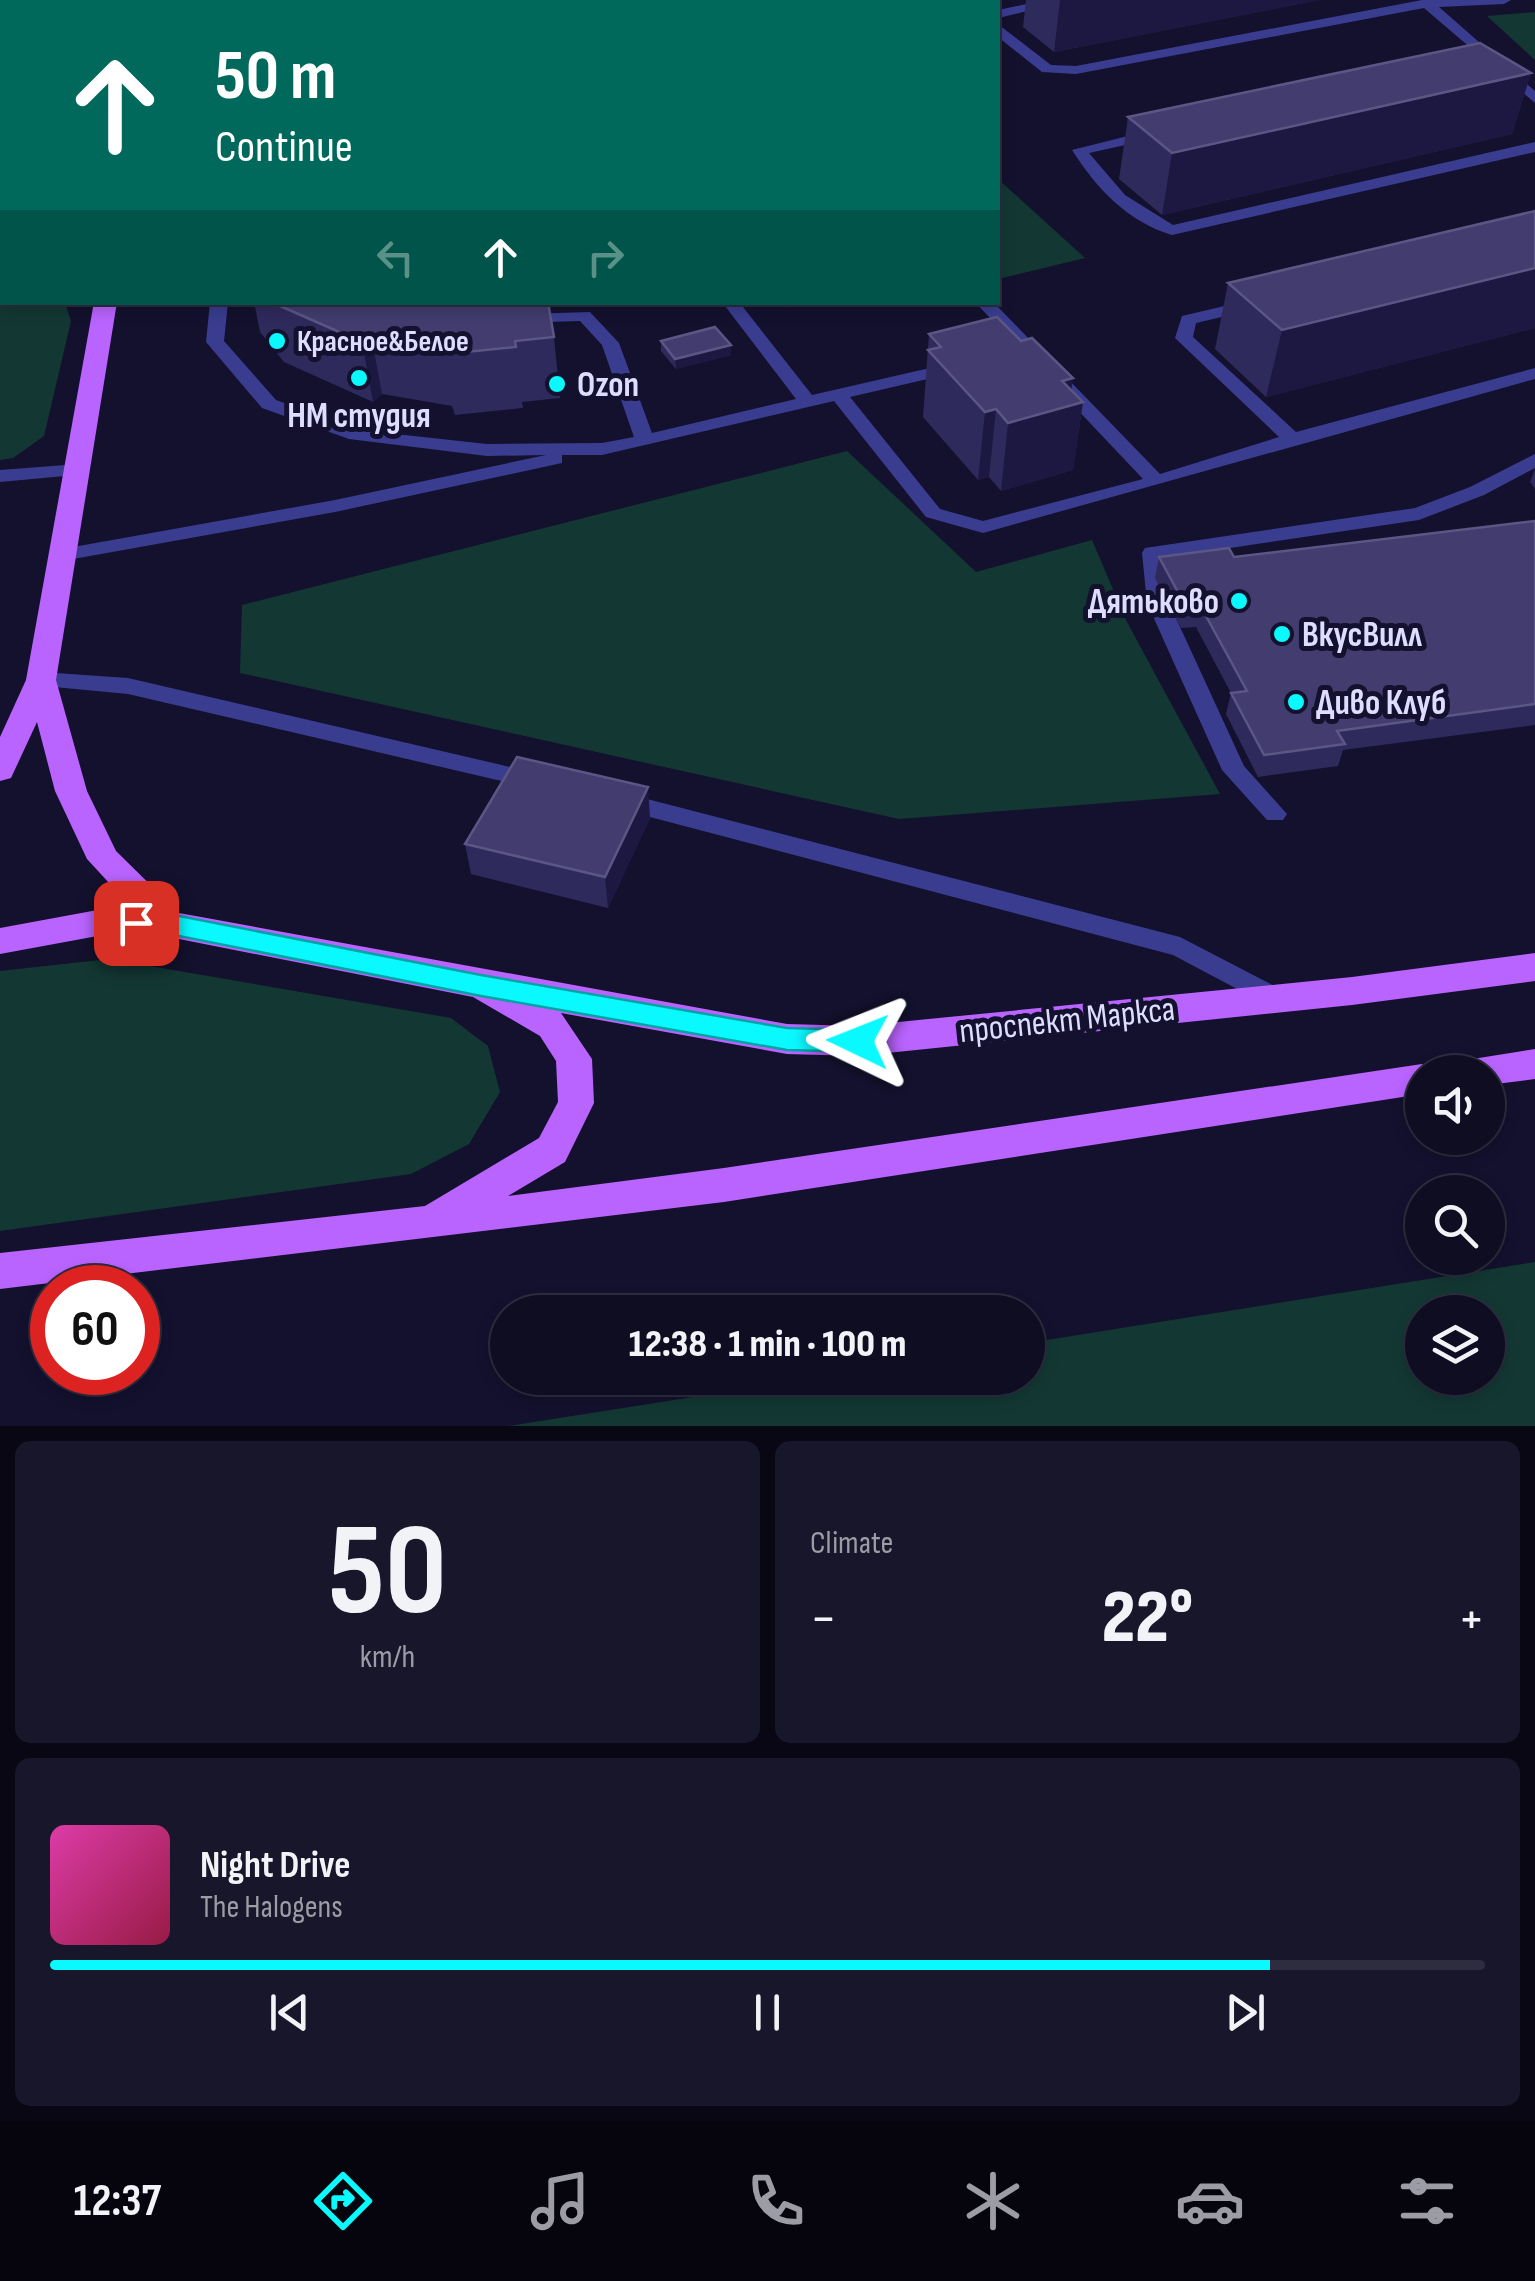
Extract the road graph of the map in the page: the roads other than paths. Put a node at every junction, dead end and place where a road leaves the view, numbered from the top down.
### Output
1 (1066, 0) edge
2 (1504, 0) edge
3 (1426, 2) edge
4 (1000, 14) edge
5 (1000, 33) edge
6 (1473, 70) edge
7 (1504, 70) junction
8 (1535, 99) edge
9 (1174, 130) edge
10 (1535, 147) edge
11 (1266, 301) edge
12 (106, 305) edge
13 (219, 305) edge
14 (732, 305) edge
15 (986, 305) edge
16 (503, 320) edge
17 (972, 363) edge
18 (1535, 372) edge
19 (840, 397) junction
20 (809, 404) junction
21 (1292, 439) junction
22 (645, 440) junction
23 (602, 449) junction
24 (1535, 460) edge
25 (78, 470) junction
26 (0, 476) edge
27 (1156, 481) junction
28 (62, 554) junction
29 (41, 680) junction
30 (0, 770) edge
31 (553, 785) edge
32 (592, 794) edge
33 (1275, 814) dead end
34 (169, 924) junction
35 (0, 941) edge
36 (1535, 967) edge
37 (481, 986) junction
38 (1275, 998) junction
39 (1535, 1064) edge
40 (1505, 1068) edge
41 (1405, 1082) edge
42 (428, 1223) junction
43 (0, 1271) edge

1 - 4 lane
2 - 3 lane
3 - 5 lane
3 - 7 lane
6 - 7 lane
7 - 8 lane
9 - 10 lane
11 - 21 lane
12 - 25 main road
13 - 23 lane
14 - 20 lane
15 - 27 lane
16 - 22 lane
17 - 19 lane
18 - 21 lane
19 - 20 lane
19 - 27 lane
20 - 22 lane
21 - 27 lane
22 - 23 lane
23 - 28 lane
24 - 33 lane
25 - 26 lane
25 - 28 main road
28 - 29 main road
29 - 30 main road
29 - 31 lane
29 - 34 main road
32 - 38 lane
34 - 35 main road, проспект Маркса
34 - 37 main road, проспект Маркса
36 - 38 main road, проспект Маркса
37 - 38 main road, проспект Маркса
37 - 42 main road
39 - 40 main road
41 - 42 main road
42 - 43 main road

